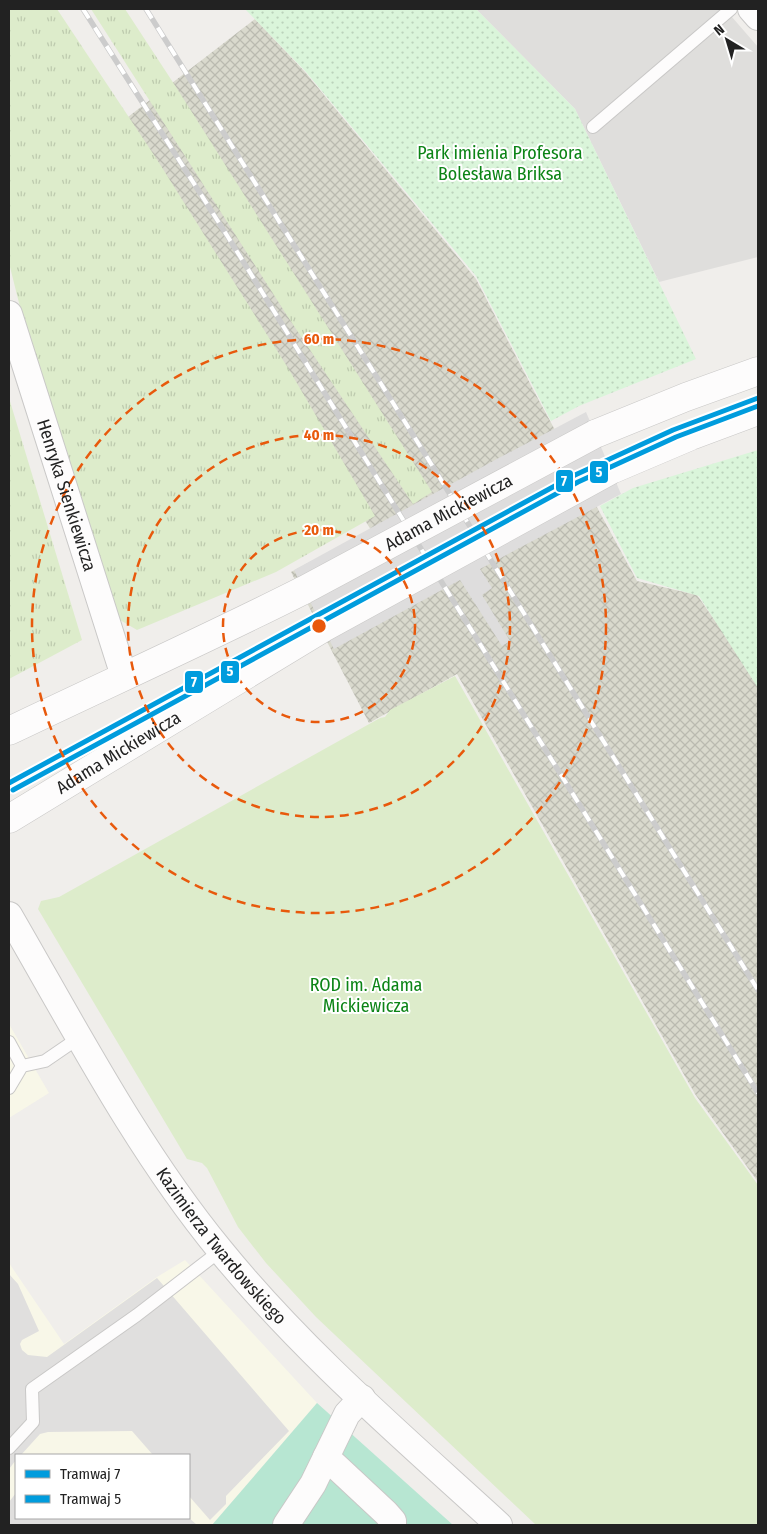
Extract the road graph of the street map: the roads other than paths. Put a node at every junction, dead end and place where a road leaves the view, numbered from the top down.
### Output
1 (731, 9) edge
2 (751, 9) edge
3 (758, 17) edge
4 (593, 126) dead end
5 (9, 314) edge
6 (758, 371) edge
7 (758, 411) edge
8 (124, 676) junction
9 (9, 731) edge
10 (9, 819) edge
11 (9, 915) edge
12 (80, 1037) junction
13 (9, 1042) edge
14 (22, 1066) junction
15 (9, 1088) edge
16 (220, 1251) junction
17 (362, 1398) junction
18 (9, 1448) edge
19 (326, 1457) junction
20 (286, 1525) edge
21 (393, 1525) edge
22 (499, 1525) edge

1 - 4 lane
2 - 3 street
5 - 8 street, Henryka Sienkiewicza
6 - 8 street, Adama Mickiewicza, bridge
7 - 10 street, Adama Mickiewicza, bridge
8 - 9 street, Adama Mickiewicza
11 - 12 street, Kazimierza Twardowskiego
12 - 14 lane
12 - 16 street, Kazimierza Twardowskiego
13 - 14 lane
14 - 15 lane
16 - 17 street, Kazimierza Twardowskiego
16 - 18 lane
17 - 19 street
17 - 22 street, Kazimierza Twardowskiego
19 - 20 street
19 - 21 street

